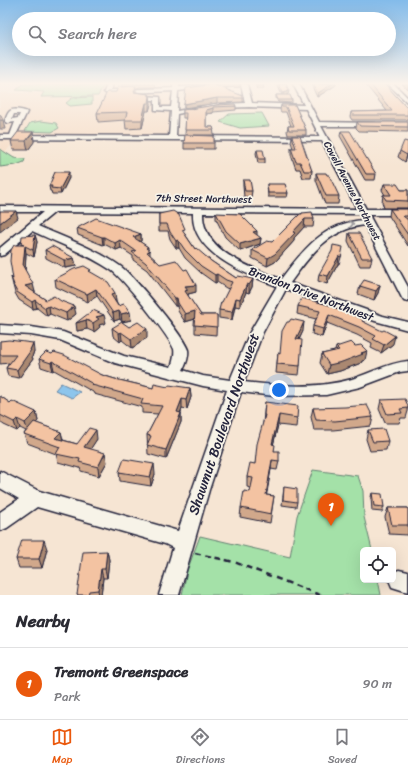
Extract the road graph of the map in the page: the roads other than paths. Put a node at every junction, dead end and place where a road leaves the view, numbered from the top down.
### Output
1 (174, 111) edge
2 (311, 112) edge
3 (20, 120) dead end
4 (317, 124) junction
5 (377, 124) edge
6 (0, 132) edge
7 (14, 135) junction
8 (172, 136) junction
9 (0, 137) edge
10 (324, 139) junction
11 (0, 209) edge
12 (53, 209) junction
13 (198, 210) junction
14 (336, 211) junction
15 (363, 212) junction
16 (408, 212) edge
17 (368, 222) junction
18 (32, 226) junction
19 (335, 229) junction
20 (0, 253) edge
21 (283, 284) junction
22 (408, 298) edge
23 (408, 326) edge
24 (0, 329) edge
25 (408, 366) edge
26 (175, 373) junction
27 (235, 385) junction
28 (0, 478) edge
29 (34, 498) junction
30 (0, 522) edge
31 (184, 543) junction
32 (169, 595) edge

1 - 8 street
2 - 4 street, Covell Avenue Northwest
3 - 7 street
4 - 5 street
4 - 10 street, Covell Avenue Northwest
6 - 7 street
7 - 8 street
7 - 9 street
8 - 10 street
10 - 15 street, Covell Avenue Northwest
11 - 12 street, 7th Street Northwest
12 - 13 street, 7th Street Northwest
12 - 18 street
13 - 14 street, 7th Street Northwest
13 - 21 street, Brandon Drive Northwest
14 - 15 street, 7th Street Northwest
14 - 19 street
15 - 16 street, 7th Street Northwest
15 - 17 street, Covell Avenue Northwest
19 -> 17 street, Shawmut Boulevard Northwest
17 - 22 street, Covell Avenue Northwest
18 - 20 street
18 - 26 street
19 - 21 street, Shawmut Boulevard Northwest
21 - 23 street, Brandon Drive Northwest
21 - 27 street, Shawmut Boulevard Northwest
24 - 26 street
25 - 27 street
26 - 27 street
27 - 31 street, Shawmut Boulevard Northwest
28 - 29 street
29 - 30 street
29 - 31 street
31 - 32 street, Shawmut Boulevard Northwest

